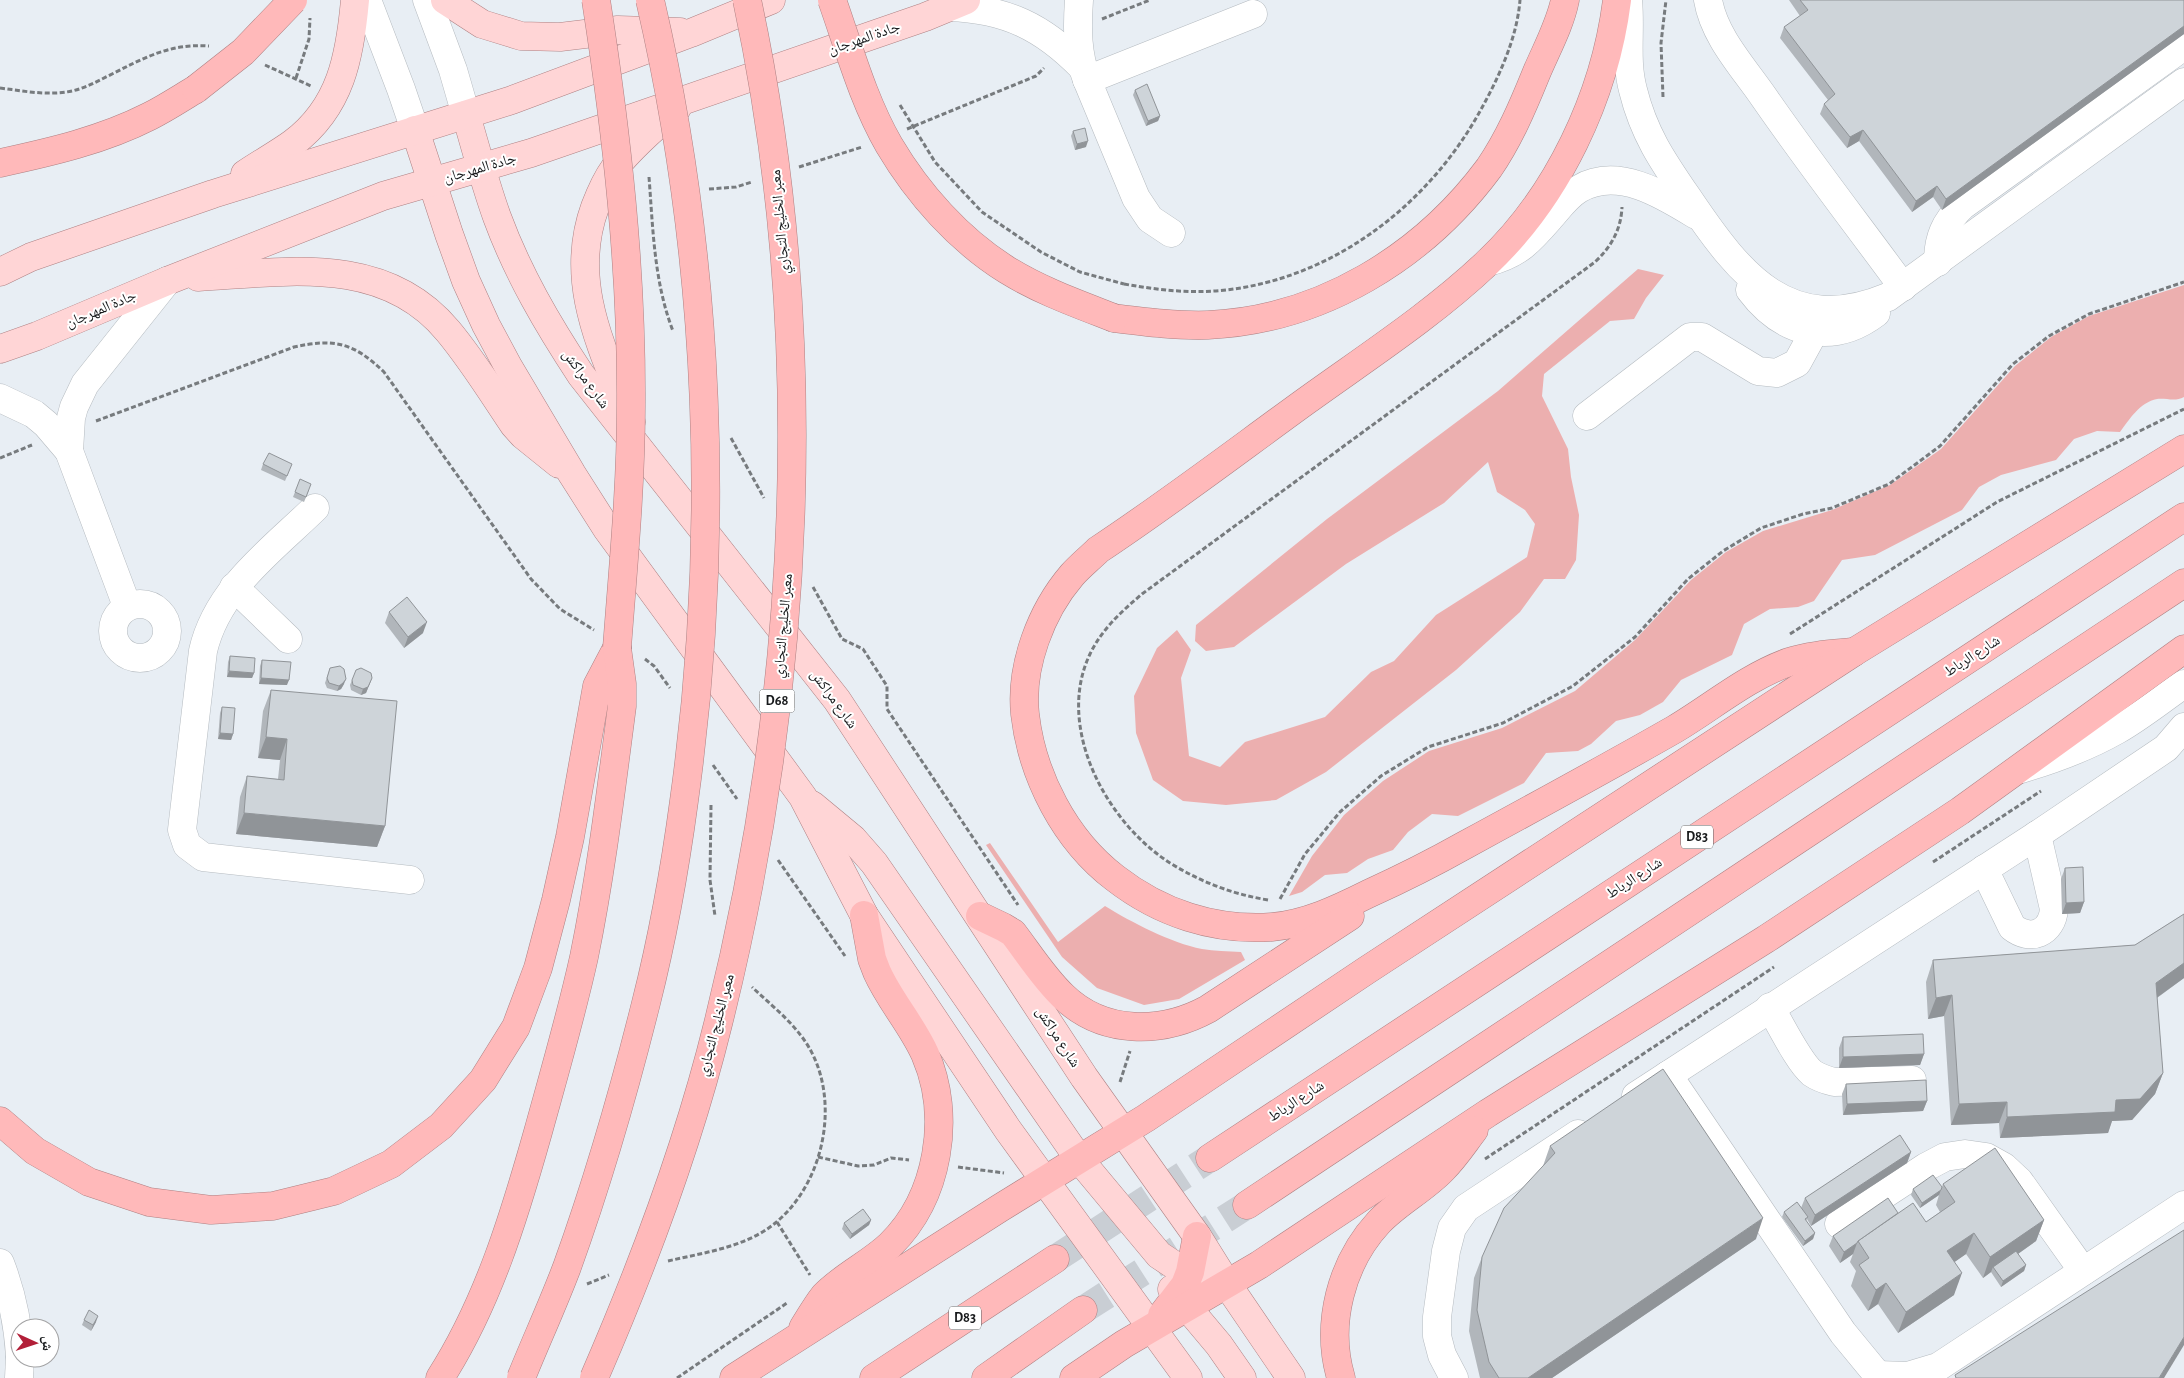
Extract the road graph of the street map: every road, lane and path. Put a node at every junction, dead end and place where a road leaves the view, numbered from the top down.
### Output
1 (355, 0) edge
2 (367, 0) edge
3 (427, 0) edge
4 (445, 0) edge
5 (596, 0) edge
6 (650, 0) edge
7 (748, 0) edge
8 (770, 0) edge
9 (832, 0) edge
10 (1079, 0) edge
11 (1520, 0) edge
12 (1552, 0) edge
13 (1566, 0) edge
14 (1617, 0) edge
15 (1628, 0) edge
16 (1666, 0) edge
17 (1708, 0) edge
18 (958, 4) edge
19 (301, 6) edge
20 (1253, 14) dead end
21 (691, 33) junction
22 (215, 39) dead end
23 (1549, 41) junction
24 (2184, 46) edge
25 (217, 47) dead end
26 (201, 50) dead end
27 (260, 63) dead end
28 (1085, 73) junction
29 (2184, 82) edge
30 (0, 88) edge
31 (687, 99) junction
32 (897, 100) dead end
33 (1664, 106) dead end
34 (466, 114) junction
35 (415, 130) junction
36 (49, 152) junction
37 (0, 163) edge
38 (482, 167) junction
39 (0, 176) edge
40 (649, 178) dead end
41 (432, 182) junction
42 (1624, 182) junction
43 (213, 194) junction
44 (1702, 218) junction
45 (1171, 233) dead end
46 (31, 257) junction
47 (0, 258) edge
48 (1488, 262) junction
49 (1938, 262) junction
50 (1738, 264) junction
51 (0, 272) edge
52 (171, 280) junction
53 (2184, 282) edge
54 (1903, 287) junction
55 (1814, 332) junction
56 (675, 337) dead end
57 (0, 349) edge
58 (0, 398) edge
59 (2184, 409) edge
60 (1587, 416) dead end
61 (728, 432) dead end
62 (65, 439) junction
63 (641, 449) junction
64 (2184, 449) edge
65 (0, 458) edge
66 (572, 474) junction
67 (766, 501) dead end
68 (315, 508) dead end
69 (2184, 517) edge
70 (808, 578) dead end
71 (2184, 583) edge
72 (234, 587) junction
73 (127, 606) junction
74 (595, 630) dead end
75 (1787, 636) dead end
76 (288, 639) dead end
77 (166, 640) junction
78 (617, 648) junction
79 (2184, 649) edge
80 (204, 651) junction
81 (1854, 652) junction
82 (643, 658) dead end
83 (2184, 684) edge
84 (675, 696) dead end
85 (2184, 727) edge
86 (2175, 745) edge
87 (712, 763) dead end
88 (2020, 769) junction
89 (803, 797) junction
90 (739, 803) dead end
91 (2036, 835) junction
92 (777, 859) dead end
93 (1984, 869) junction
94 (1404, 878) junction
95 (410, 880) dead end
96 (1271, 901) dead end
97 (1286, 902) dead end
98 (1023, 912) dead end
99 (864, 915) junction
100 (980, 916) junction
101 (850, 964) dead end
102 (1770, 1007) junction
103 (1668, 1075) junction
104 (1912, 1080) edge
105 (1488, 1113) junction
106 (0, 1121) edge
107 (1122, 1133) junction
108 (818, 1157) dead end
109 (1210, 1158) tunnel mouth
110 (1079, 1159) junction
111 (918, 1162) dead end
112 (1045, 1180) junction
113 (1247, 1205) tunnel mouth
114 (2184, 1205) edge
115 (777, 1222) dead end
116 (1839, 1224) dead end
117 (1197, 1236) junction
118 (1055, 1259) tunnel mouth
119 (0, 1263) edge
120 (2083, 1271) junction
121 (1190, 1272) junction
122 (810, 1276) dead end
123 (1227, 1284) junction
124 (1183, 1302) junction
125 (1084, 1310) tunnel mouth
126 (16, 1318) edge
127 (1151, 1328) junction
128 (795, 1338) junction
129 (1932, 1372) edge
130 (1878, 1376) edge
131 (440, 1378) edge
132 (522, 1378) edge
133 (594, 1378) edge
134 (734, 1378) edge
135 (874, 1378) edge
136 (986, 1378) edge
137 (1074, 1378) edge
138 (1188, 1378) edge
139 (1242, 1378) edge
140 (1291, 1378) edge
141 (1341, 1378) edge
142 (1454, 1378) edge

1 - 43 main road
2 - 35 street
3 - 34 street, شارع مراكش
4 - 21 main road
5 - 78 highway, bridge
6 - 132 highway, bridge
7 - 133 highway, معبر الخليج التجاري / D68, bridge
8 - 21 main road
9 - 23 highway, bridge
10 - 28 street
11 - 32 path, bridge
12 - 23 highway
13 - 23 highway
14 - 48 highway
15 - 44 street
16 - 33 path
17 - 54 street
18 - 28 street
18 - 31 main road, جادة المهرجان
19 - 27 path
19 - 36 highway, bridge
20 - 28 street
21 - 34 main road
22 - 26 path
24 - 49 street
25 - 30 path
28 - 45 street
29 - 49 street
31 - 38 main road, جادة المهرجان
31 - 63 main road
34 - 35 main road
34 - 38 main road, شارع مراكش
35 - 41 main road
35 - 43 main road
36 - 37 highway
36 - 39 street
38 - 41 main road, جادة المهرجان
38 - 63 main road, شارع مراكش
40 - 56 path
41 - 52 main road, جادة المهرجان
41 - 66 main road
42 - 44 street
42 - 48 street
42 - 96 path
43 - 46 main road
44 - 50 street
46 - 47 street
46 - 51 main road
48 - 94 highway
49 - 54 street
50 - 54 street
50 - 55 street
52 - 57 main road, جادة المهرجان
52 - 62 street
52 - 66 main road
53 - 97 path
54 - 55 street
55 - 60 street
58 - 62 street
59 - 75 path
61 - 67 path
62 - 65 path
62 - 73 street
62 - 74 path
63 - 100 main road, شارع مراكش
64 - 81 highway
66 - 89 main road
68 - 72 street
69 - 109 highway, شارع الرباط / D83
70 - 98 path
71 - 113 highway
72 - 76 street
72 - 80 street
73 - 77 street
73 - 77 street
77 - 80 street
78 - 106 highway
78 - 131 highway
79 - 88 highway
80 - 95 street
81 - 94 highway
81 - 107 highway
82 - 84 path
83 - 88 street
85 - 86 street
86 - 91 street
87 - 90 path
88 - 105 highway
89 - 99 main road
89 - 110 main road
91 - 93 street
91 - 93 street
92 - 101 path
93 - 102 street
94 - 100 highway
99 - 112 main road
99 - 128 highway
100 - 107 main road, شارع مراكش
102 - 103 street
102 - 104 street
103 - 130 street
103 - 142 street
105 - 123 highway
105 - 141 highway
107 - 110 highway
107 - 117 main road, شارع مراكش
108 - 111 path
110 - 112 highway
110 - 121 main road
112 - 124 main road
112 - 127 main road
112 - 128 highway
114 - 120 street
115 - 122 path
116 - 120 street
117 - 121 highway
117 - 123 main road, شارع مراكش
118 - 135 highway, D83
119 - 126 street
120 - 129 street
121 - 123 main road
121 - 124 highway
123 - 124 highway
123 - 140 main road, شارع مراكش
124 - 127 highway
124 - 139 main road
125 - 136 highway
127 - 137 highway
127 - 138 main road
128 - 134 highway
129 - 130 street

